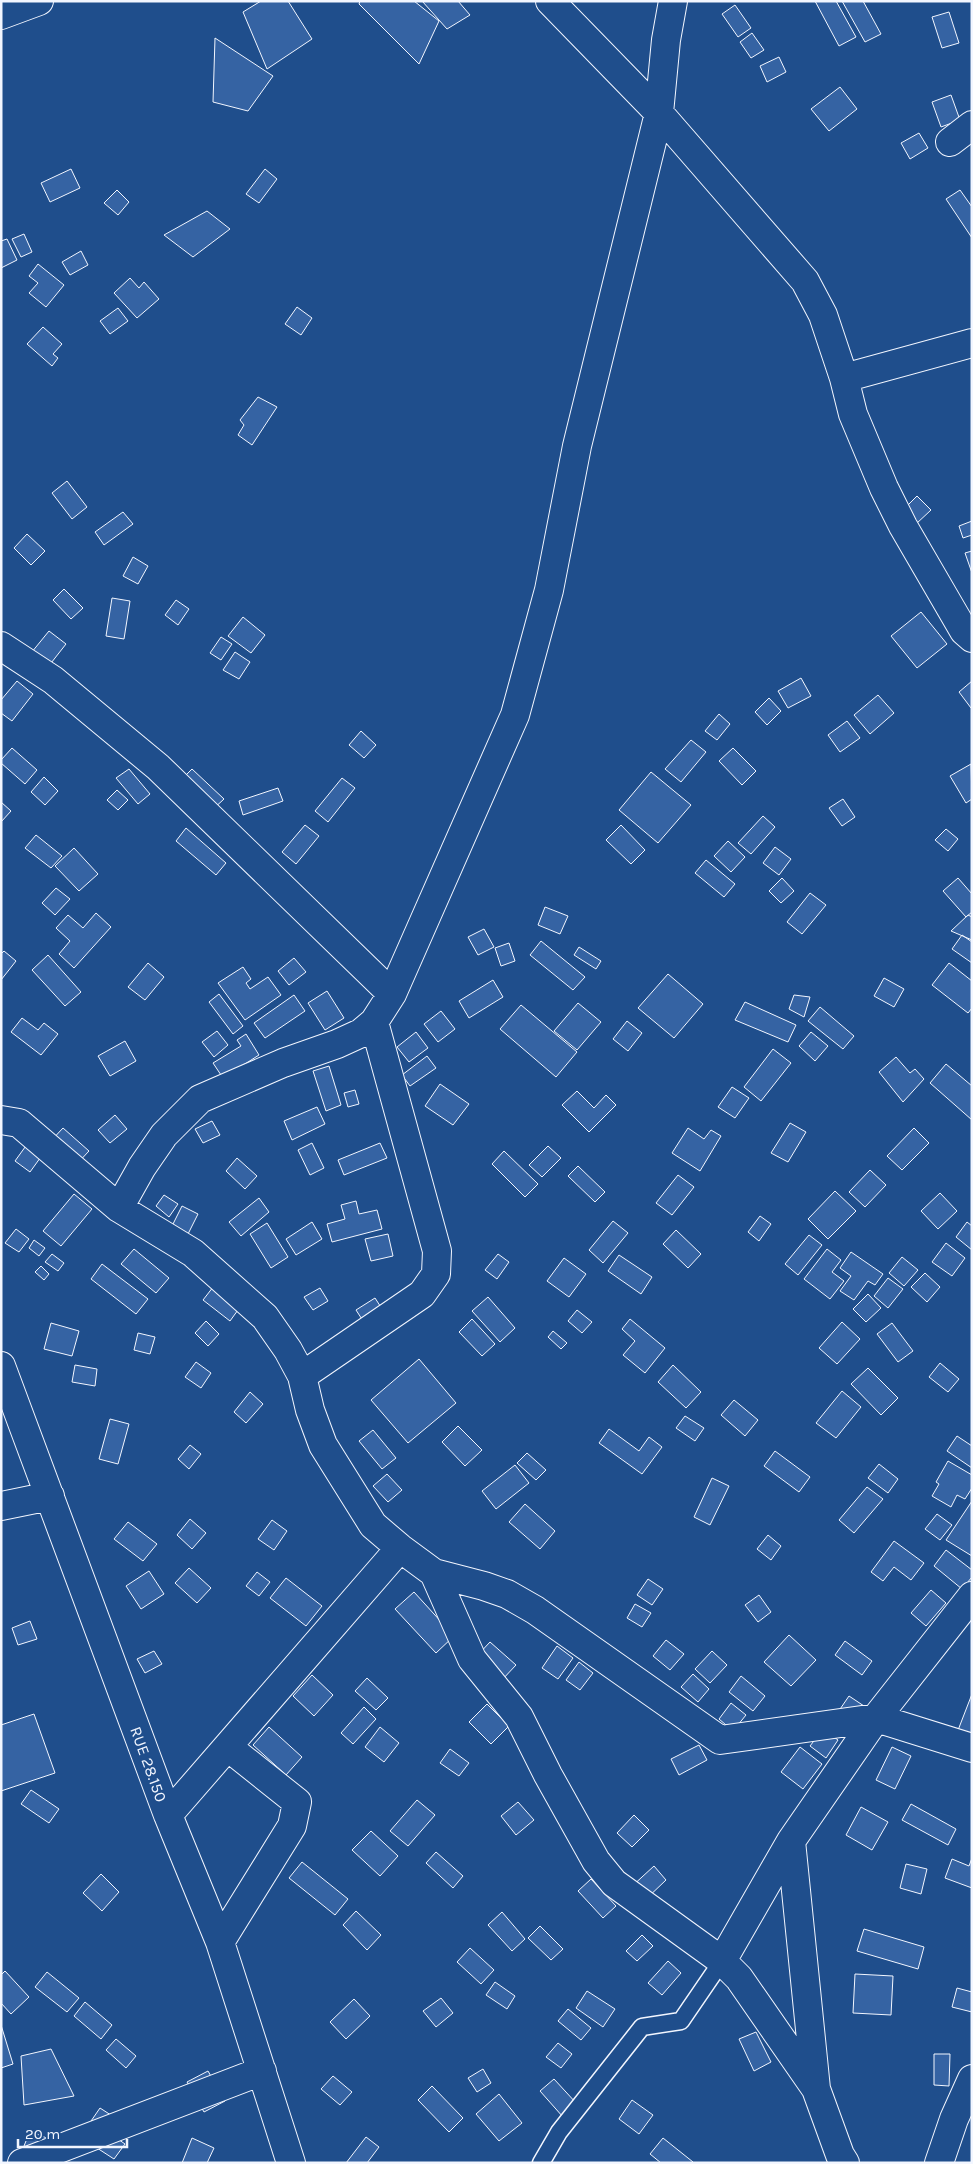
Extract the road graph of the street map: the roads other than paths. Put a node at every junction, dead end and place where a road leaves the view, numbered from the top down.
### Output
1 (40, 1) edge
2 (550, 1) edge
3 (673, 1) edge
4 (1, 15) edge
5 (659, 113) junction
6 (972, 125) edge
7 (950, 142) dead end
8 (972, 343) edge
9 (844, 378) junction
10 (972, 638) edge
11 (1, 646) edge
12 (392, 994) junction
13 (374, 1022) junction
14 (1, 1120) edge
15 (119, 1208) junction
16 (1, 1366) edge
17 (302, 1376) junction
18 (50, 1496) junction
19 (1, 1506) edge
20 (400, 1548) junction
21 (434, 1573) junction
22 (972, 1596) edge
23 (876, 1718) junction
24 (228, 1747) junction
25 (972, 1748) edge
26 (168, 1815) junction
27 (791, 1840) junction
28 (220, 1942) junction
29 (722, 1961) junction
30 (262, 2071) junction
31 (972, 2079) edge
32 (816, 2089) junction
33 (22, 2163) edge
34 (291, 2163) edge
35 (541, 2163) edge
36 (845, 2163) edge
37 (939, 2163) edge

1 - 4 street
2 - 5 street
3 - 5 street
5 - 9 street
5 - 12 street
6 - 7 street
8 - 9 street
9 - 10 street
11 - 12 street
12 - 13 street
13 - 15 street
13 - 17 street
14 - 15 street
15 - 17 street
16 - 18 street, RUE 28.150
17 - 20 street
18 - 19 street
18 - 26 street, RUE 28.150
20 - 21 street
20 - 24 street
21 - 23 street
21 - 29 street
22 - 23 street
23 - 25 street
23 - 27 street
24 - 26 street
24 - 28 street
26 - 28 street, RUE 28.150
27 - 29 street
27 - 32 street
28 - 30 street, RUE 28.150
29 - 32 street
29 - 35 lane
30 - 33 street
30 - 34 street, RUE 28.150
31 - 37 street
32 - 36 street

